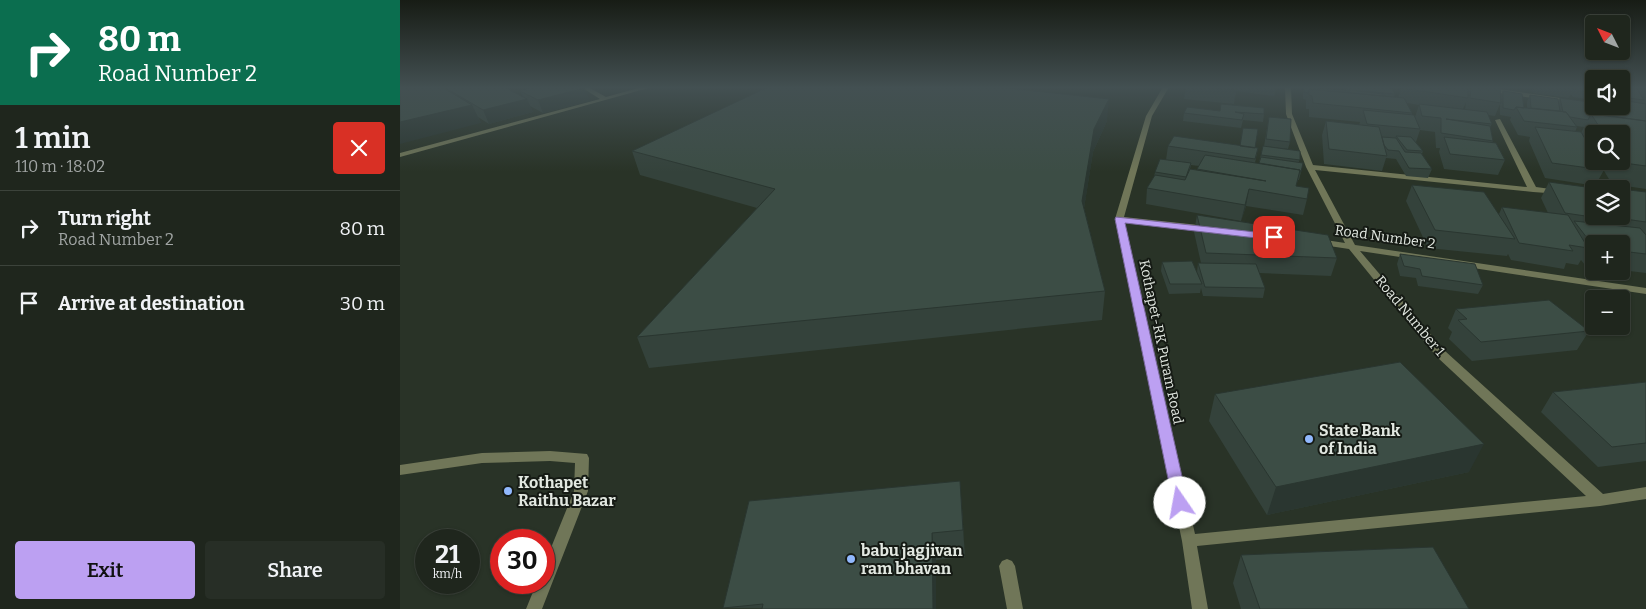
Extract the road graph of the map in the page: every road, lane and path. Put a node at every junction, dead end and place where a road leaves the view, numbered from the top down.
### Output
1 (545, 115) edge
2 (1149, 115) edge
3 (1290, 115) edge
4 (1498, 120) edge
5 (400, 155) edge
6 (1310, 167) junction
7 (1533, 190) junction
8 (1568, 193) edge
9 (1119, 219) junction
10 (1216, 230) edge
11 (1313, 241) edge
12 (1351, 246) junction
13 (1646, 291) edge
14 (400, 470) edge
15 (1646, 493) edge
16 (1600, 500) junction
17 (1189, 541) junction
18 (1007, 566) dead end
19 (534, 609) edge
20 (1015, 609) edge
21 (1200, 609) edge

1 - 5 street
2 - 9 street, Kothapet-RK Puram Road
3 - 6 street, Road Number 1
4 - 7 street
6 - 7 street
6 - 12 street, Road Number 1
7 - 8 street
9 - 10 street
9 - 17 street, Kothapet-RK Puram Road
11 - 12 street, Road Number 2
12 - 13 street, Road Number 2
12 - 16 street, Road Number 1
14 - 19 street
15 - 16 street
16 - 17 street
17 - 21 street, Kothapet-RK Puram Road
18 - 20 street

